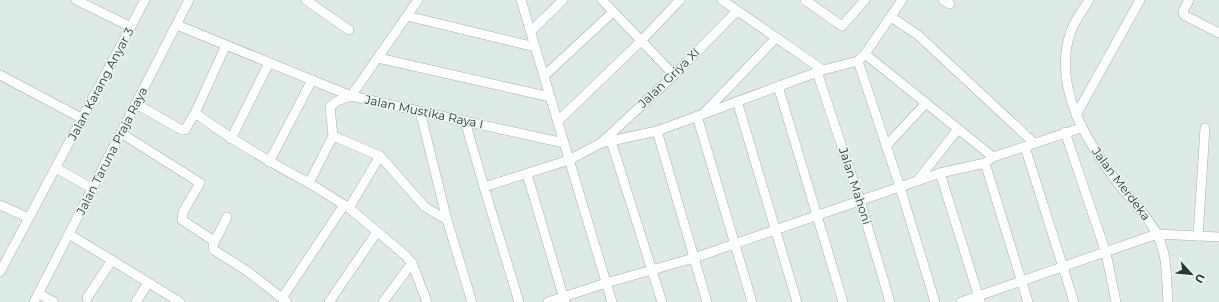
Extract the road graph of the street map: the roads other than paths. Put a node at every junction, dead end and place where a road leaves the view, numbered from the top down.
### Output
1 (76, 0) edge
2 (145, 0) edge
3 (189, 0) edge
4 (306, 0) edge
5 (418, 0) edge
6 (521, 0) edge
7 (563, 0) edge
8 (602, 0) edge
9 (680, 0) edge
10 (722, 0) edge
11 (805, 0) edge
12 (865, 0) edge
13 (902, 0) edge
14 (1089, 0) edge
15 (1140, 0) edge
16 (1189, 0) edge
17 (613, 12) junction
18 (737, 12) junction
19 (407, 16) junction
20 (891, 17) junction
21 (177, 25) junction
22 (131, 27) junction
23 (349, 30) dead end
24 (531, 31) junction
25 (1219, 33) edge
26 (776, 38) junction
27 (641, 40) junction
28 (226, 45) junction
29 (535, 47) junction
30 (865, 54) junction
31 (378, 58) junction
32 (858, 61) junction
33 (269, 63) junction
34 (820, 71) junction
35 (0, 75) edge
36 (674, 75) junction
37 (544, 76) junction
38 (312, 80) junction
39 (778, 86) junction
40 (351, 96) junction
41 (550, 97) junction
42 (737, 101) junction
43 (926, 103) junction
44 (136, 104) junction
45 (420, 111) junction
46 (195, 113) junction
47 (700, 115) junction
48 (1076, 115) junction
49 (83, 119) junction
50 (465, 121) junction
51 (558, 121) junction
52 (1081, 128) junction
53 (1205, 128) dead end
54 (958, 129) junction
55 (657, 131) junction
56 (1065, 132) junction
57 (121, 133) junction
58 (332, 136) junction
59 (231, 139) junction
60 (611, 141) junction
61 (564, 143) junction
62 (601, 143) junction
63 (1034, 143) junction
64 (886, 146) junction
65 (1025, 147) junction
66 (380, 156) junction
67 (993, 157) junction
68 (569, 160) junction
69 (269, 162) junction
70 (985, 163) junction
71 (56, 168) junction
72 (940, 173) junction
73 (527, 174) junction
74 (917, 181) junction
75 (309, 183) junction
76 (484, 187) junction
77 (900, 187) junction
78 (92, 189) junction
79 (860, 201) junction
80 (0, 205) edge
81 (346, 206) junction
82 (818, 216) junction
83 (227, 217) dead end
84 (29, 218) junction
85 (446, 220) junction
86 (776, 230) junction
87 (377, 232) junction
88 (69, 234) junction
89 (1157, 234) junction
90 (1198, 236) junction
91 (1219, 237) edge
92 (214, 241) junction
93 (734, 244) junction
94 (1106, 253) junction
95 (694, 258) junction
96 (112, 260) junction
97 (412, 263) junction
98 (1063, 268) junction
99 (652, 270) junction
100 (0, 272) edge
101 (1022, 282) junction
102 (148, 283) junction
103 (606, 283) junction
104 (39, 294) junction
105 (87, 298) dead end
106 (980, 299) edge
107 (285, 300) edge
108 (564, 300) edge
109 (34, 302) edge
110 (54, 302) edge
111 (136, 302) edge
112 (180, 302) edge
113 (329, 302) edge
114 (383, 302) edge
115 (427, 302) edge
116 (472, 302) edge
117 (519, 302) edge
118 (548, 302) edge
119 (612, 302) edge
120 (662, 302) edge
121 (707, 302) edge
122 (752, 302) edge
123 (797, 302) edge
124 (843, 302) edge
125 (890, 302) edge
126 (935, 302) edge
127 (961, 302) edge
128 (1028, 302) edge
129 (1074, 302) edge
130 (1116, 302) edge
131 (1168, 302) edge

1 - 22 street
2 - 22 street, Jalan Karang Anyar 3
3 - 21 street, Jalan Taruna Praja Raya
4 - 23 street
5 - 19 street, Jalan Mustika Raya I
6 - 24 street
7 - 24 street
8 - 17 street
9 - 27 street
10 - 18 street
11 - 12 street
13 - 20 street
14 - 48 street, Jalan Merdeka
15 - 48 street
16 - 25 street
17 - 27 street
17 - 37 street
18 - 26 street
18 - 36 street, Jalan Griya XI
19 - 29 street
19 - 31 street, Jalan Mustika Raya I
20 - 30 street
20 - 63 street
21 - 28 street
21 - 44 street, Jalan Taruna Praja Raya
22 - 49 street, Jalan Karang Anyar 3
24 - 29 street
26 - 34 street
26 - 47 street
27 - 36 street
27 - 51 street
28 - 33 street
28 - 46 street
29 - 37 street
30 - 32 street
30 - 43 street
31 - 40 street, Jalan Mustika Raya I
31 - 41 street
32 - 34 street
32 - 64 street
33 - 38 street
33 - 59 street
34 - 39 street
34 - 79 street, Jalan Mahoni
35 - 49 street
36 - 62 street, Jalan Griya XI
37 - 41 street
38 - 40 street
38 - 69 street
39 - 42 street
39 - 82 street
40 - 45 street, Jalan Mustika Raya I
40 - 58 street
41 - 51 street
42 - 47 street
42 - 86 street
43 - 54 street
43 - 64 street
44 - 46 street
44 - 57 street, Jalan Taruna Praja Raya
45 - 50 street, Jalan Mustika Raya I
45 - 85 street
46 - 59 street
47 - 55 street
47 - 93 street
48 - 52 street, Jalan Merdeka
49 - 71 street, Jalan Karang Anyar 3
50 - 61 street, Jalan Mustika Raya I
50 - 76 street
51 - 61 street
52 - 56 street
52 - 89 street, Jalan Merdeka
53 - 90 street
54 - 67 street
54 - 74 street
55 - 60 street
55 - 95 street
56 - 63 street
56 - 94 street
57 - 78 street, Jalan Taruna Praja Raya
57 - 92 street
58 - 66 street
58 - 75 street
59 - 69 street
60 - 62 street
60 - 99 street
61 - 68 street
62 - 68 street
63 - 65 street
64 - 77 street
65 - 67 street
65 - 98 street
66 - 81 street
66 - 85 street
67 - 70 street
68 - 73 street
68 - 103 street
69 - 75 street
70 - 72 street
70 - 101 street
71 - 78 street
71 - 84 street, Jalan Karang Anyar 3
72 - 74 street
72 - 106 street
73 - 76 street
73 - 108 street
74 - 77 street
75 - 81 street
76 - 117 street
77 - 79 street
77 - 126 street
78 - 88 street, Jalan Taruna Praja Raya
79 - 82 street
79 - 125 street, Jalan Mahoni
80 - 84 street
81 - 87 street
81 - 107 street
82 - 86 street
82 - 124 street
83 - 92 street
84 - 100 street, Jalan Karang Anyar 3
85 - 116 street
86 - 93 street
86 - 123 street
87 - 97 street
87 - 113 street
88 - 96 street
88 - 104 street, Jalan Taruna Praja Raya
89 - 90 street
89 - 94 street
89 - 131 street, Jalan Merdeka
90 - 91 street
92 - 107 street
93 - 95 street
93 - 122 street
94 - 98 street
94 - 130 street
95 - 99 street
95 - 121 street
96 - 102 street
96 - 105 street
97 - 114 street
97 - 115 street
98 - 101 street
98 - 129 street
99 - 103 street
99 - 120 street
101 - 106 street
101 - 128 street
102 - 111 street
102 - 112 street
103 - 108 street
103 - 119 street
104 - 109 street, Jalan Taruna Praja Raya
104 - 110 street
106 - 127 street
108 - 118 street

